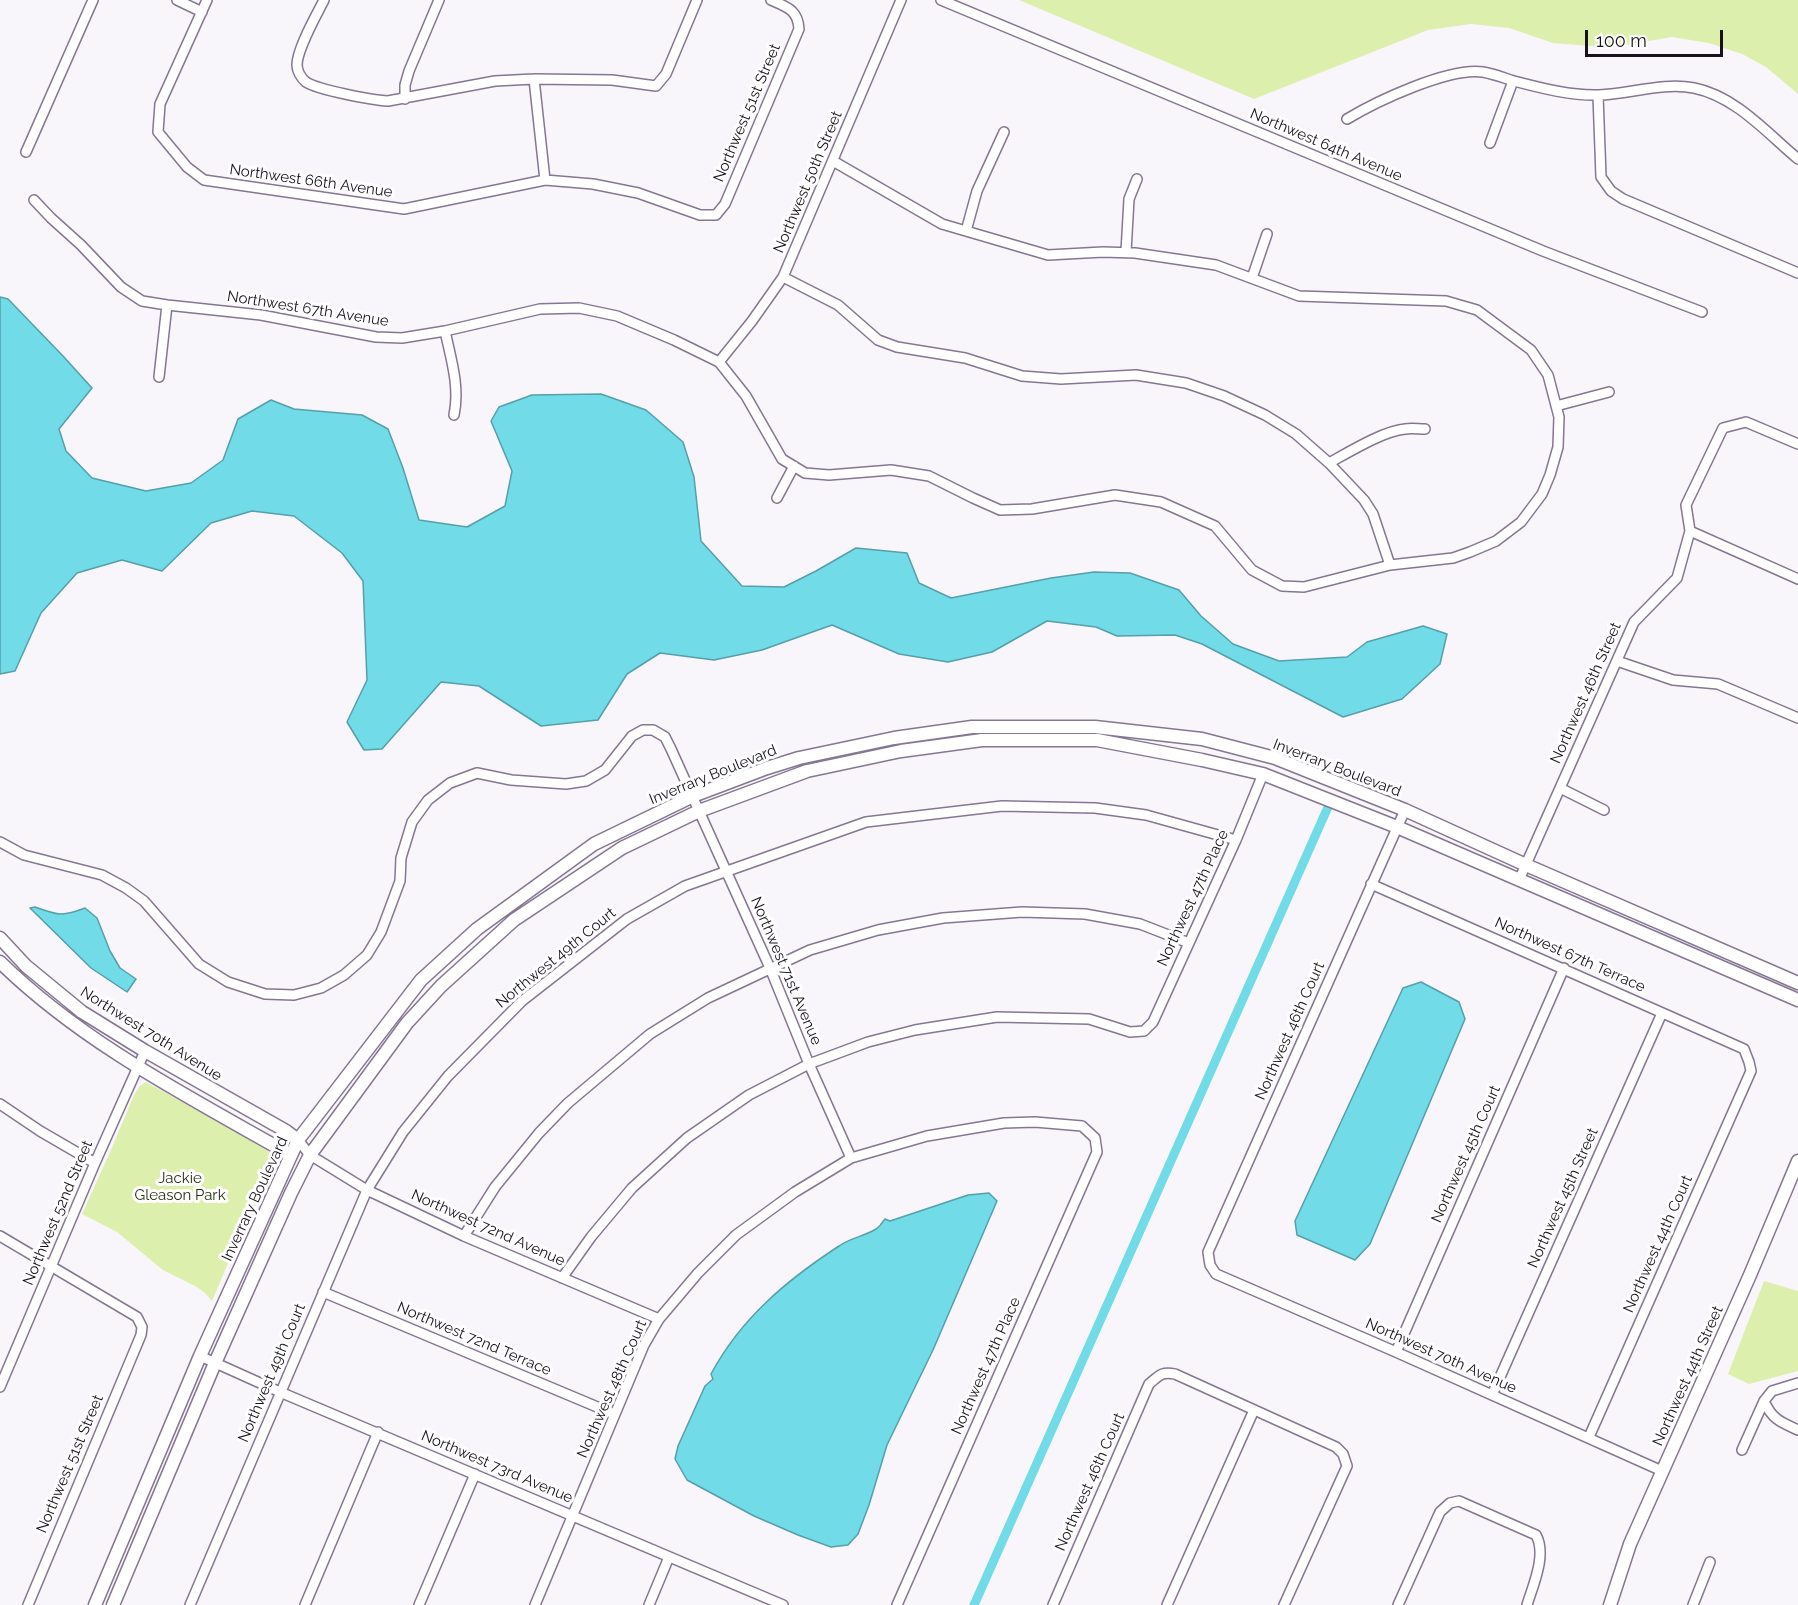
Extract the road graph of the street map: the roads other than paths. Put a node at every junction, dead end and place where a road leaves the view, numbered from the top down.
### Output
1 (93, 0) edge
2 (177, 0) edge
3 (207, 0) edge
4 (324, 0) edge
5 (439, 0) edge
6 (697, 0) edge
7 (771, 0) edge
8 (901, 0) edge
9 (941, 0) edge
10 (202, 12) junction
11 (534, 79) junction
12 (1513, 81) junction
13 (1598, 95) junction
14 (405, 99) junction
15 (1347, 119) dead end
16 (1004, 132) dead end
17 (1490, 142) dead end
18 (26, 152) dead end
19 (1798, 159) edge
20 (834, 160) junction
21 (1137, 179) dead end
22 (545, 180) junction
23 (34, 200) dead end
24 (716, 215) joint
25 (966, 231) junction
26 (1267, 234) dead end
27 (1126, 252) junction
28 (1798, 273) edge
29 (783, 278) junction
30 (1252, 278) junction
31 (167, 305) junction
32 (1702, 312) dead end
33 (445, 331) junction
34 (719, 362) junction
35 (159, 377) dead end
36 (1609, 392) dead end
37 (1556, 406) junction
38 (454, 416) dead end
39 (1425, 429) dead end
40 (1798, 444) edge
41 (1329, 463) junction
42 (794, 466) junction
43 (777, 498) dead end
44 (1690, 531) junction
45 (1390, 565) junction
46 (1798, 579) edge
47 (1617, 661) junction
48 (1798, 718) edge
49 (1263, 774) junction
50 (1560, 788) junction
51 (693, 796) junction
52 (699, 810) junction
53 (1405, 810) junction
54 (1604, 810) dead end
55 (1397, 827) junction
56 (1236, 840) junction
57 (0, 842) edge
58 (1526, 865) junction
59 (726, 871) junction
60 (1519, 879) junction
61 (1371, 884) junction
62 (1670, 927) junction
63 (0, 938) edge
64 (1664, 941) junction
65 (1189, 943) junction
66 (0, 962) edge
67 (770, 968) junction
68 (1564, 968) junction
69 (1798, 983) edge
70 (1798, 1000) edge
71 (1662, 1013) junction
72 (145, 1051) junction
73 (1749, 1062) joint
74 (809, 1064) junction
75 (137, 1068) junction
76 (0, 1104) edge
77 (1095, 1138) joint
78 (298, 1140) junction
79 (291, 1155) junction
80 (310, 1155) junction
81 (851, 1158) junction
82 (1798, 1161) edge
83 (95, 1163) junction
84 (367, 1190) junction
85 (0, 1236) edge
86 (464, 1236) junction
87 (51, 1265) junction
88 (1210, 1265) joint
89 (562, 1278) junction
90 (323, 1292) junction
91 (659, 1319) junction
92 (1396, 1352) junction
93 (200, 1356) junction
94 (215, 1363) junction
95 (1798, 1383) edge
96 (0, 1387) edge
97 (280, 1392) junction
98 (1492, 1395) junction
99 (1764, 1401) junction
100 (1254, 1410) junction
101 (614, 1414) junction
102 (1798, 1430) edge
103 (378, 1432) junction
104 (1589, 1437) junction
105 (1742, 1450) dead end
106 (1662, 1471) junction
107 (475, 1474) junction
108 (573, 1516) junction
109 (669, 1557) junction
110 (1710, 1562) dead end
111 (765, 1601) edge
112 (28, 1605) edge
113 (95, 1605) edge
114 (113, 1605) edge
115 (190, 1605) edge
116 (305, 1605) edge
117 (419, 1605) edge
118 (535, 1605) edge
119 (649, 1605) edge
120 (783, 1605) edge
121 (897, 1605) edge
122 (1053, 1605) edge
123 (1167, 1605) edge
124 (1284, 1605) edge
125 (1398, 1605) edge
126 (1527, 1605) edge
127 (1610, 1605) edge
128 (1693, 1605) edge

1 - 18 street
2 - 10 street
3 - 10 street
4 - 14 street
5 - 14 street
6 - 11 street
7 - 24 street, Northwest 51st Street
8 - 20 street, Northwest 50th Street
9 - 32 street, Northwest 64th Avenue
10 - 22 street, Northwest 66th Avenue
11 - 14 street
11 - 22 street
12 - 13 street
12 - 15 street
12 - 17 street
13 - 19 street
13 - 28 street
16 - 25 street
20 - 25 street, Northwest 67th Avenue
20 - 29 street, Northwest 50th Street
21 - 27 street
22 - 24 street, Northwest 66th Avenue
23 - 31 street, Northwest 67th Avenue
25 - 27 street, Northwest 67th Avenue
26 - 30 street
27 - 30 street, Northwest 67th Avenue
29 - 34 street, Northwest 50th Street
29 - 41 street
30 - 37 street, Northwest 67th Avenue
31 - 33 street, Northwest 67th Avenue
31 - 35 street
33 - 34 street, Northwest 67th Avenue
33 - 38 street
34 - 42 street, Northwest 67th Avenue
36 - 37 street
37 - 45 street, Northwest 67th Avenue
39 - 41 street
40 - 44 street, Northwest 46th Street
41 - 45 street
42 - 43 street
42 - 45 street, Northwest 67th Avenue
44 - 46 street
44 - 47 street, Northwest 46th Street
47 - 48 street
47 - 50 street, Northwest 46th Street
49 - 52 street, Inverrary Boulevard
49 - 55 street, Inverrary Boulevard
49 - 56 street, Northwest 47th Place
50 - 54 street
50 - 58 street, Northwest 46th Street
51 - 52 street, Northwest 71st Avenue
51 - 53 street, Inverrary Boulevard
51 - 57 street, Northwest 71st Avenue
51 - 78 street, Inverrary Boulevard
52 - 59 street, Northwest 71st Avenue
52 - 80 street, Inverrary Boulevard
53 - 55 street, Northwest 46th Court
53 - 58 street, Inverrary Boulevard
55 - 60 street, Inverrary Boulevard
55 - 61 street, Northwest 46th Court
56 - 59 street, Northwest 49th Court
56 - 65 street, Northwest 47th Place
58 - 60 street, Northwest 46th Street
58 - 62 street, Inverrary Boulevard
59 - 67 street, Northwest 71st Avenue
59 - 84 street, Northwest 49th Court
60 - 64 street, Inverrary Boulevard
61 - 68 street, Northwest 67th Terrace
61 - 88 street, Northwest 46th Court
62 - 64 street
62 - 69 street, Inverrary Boulevard
63 - 72 street, Northwest 70th Avenue
64 - 70 street, Inverrary Boulevard
65 - 67 street
65 - 74 street, Northwest 47th Place
66 - 75 street, Northwest 70th Avenue
67 - 74 street, Northwest 71st Avenue
67 - 86 street
68 - 71 street, Northwest 67th Terrace
68 - 92 street, Northwest 45th Court
71 - 73 street, Northwest 67th Terrace
71 - 98 street, Northwest 45th Street
72 - 75 street, Northwest 52nd Street
72 - 78 street, Northwest 70th Avenue
73 - 104 street, Northwest 44th Court
74 - 81 street, Northwest 71st Avenue
74 - 89 street
75 - 79 street, Northwest 70th Avenue
75 - 83 street, Northwest 52nd Street
76 - 83 street
77 - 81 street, Northwest 48th Court
77 - 121 street, Northwest 47th Place
78 - 79 street, Inverrary Boulevard
78 - 80 street, Northwest 72nd Avenue
79 - 80 street
79 - 93 street, Inverrary Boulevard
80 - 84 street, Northwest 72nd Avenue
80 - 94 street, Inverrary Boulevard
81 - 91 street, Northwest 48th Court
82 - 106 street, Northwest 44th Street
83 - 87 street, Northwest 52nd Street
84 - 86 street, Northwest 72nd Avenue
84 - 90 street, Northwest 49th Court
85 - 87 street
86 - 89 street, Northwest 72nd Avenue
87 - 96 street, Northwest 52nd Street
87 - 112 street, Northwest 51st Street
88 - 92 street, Northwest 70th Avenue
89 - 91 street, Northwest 72nd Avenue
90 - 97 street, Northwest 49th Court
90 - 101 street, Northwest 72nd Terrace
91 - 101 street, Northwest 48th Court
92 - 98 street, Northwest 70th Avenue
93 - 94 street, Northwest 73rd Avenue
93 - 113 street, Inverrary Boulevard
94 - 97 street, Northwest 73rd Avenue
94 - 114 street, Inverrary Boulevard
95 - 99 street
97 - 103 street, Northwest 73rd Avenue
97 - 115 street, Northwest 49th Court
98 - 104 street, Northwest 70th Avenue
99 - 102 street
99 - 105 street
100 - 122 street, Northwest 46th Court
100 - 123 street
100 - 124 street
101 - 108 street, Northwest 48th Court
103 - 107 street, Northwest 73rd Avenue
103 - 116 street
104 - 106 street, Northwest 70th Avenue
106 - 127 street, Northwest 44th Street
107 - 108 street, Northwest 73rd Avenue
107 - 117 street
108 - 109 street, Northwest 73rd Avenue
108 - 118 street, Northwest 48th Court
109 - 111 street, Northwest 73rd Avenue
109 - 119 street
110 - 128 street
111 - 120 street, Northwest 73rd Avenue
125 - 126 street

